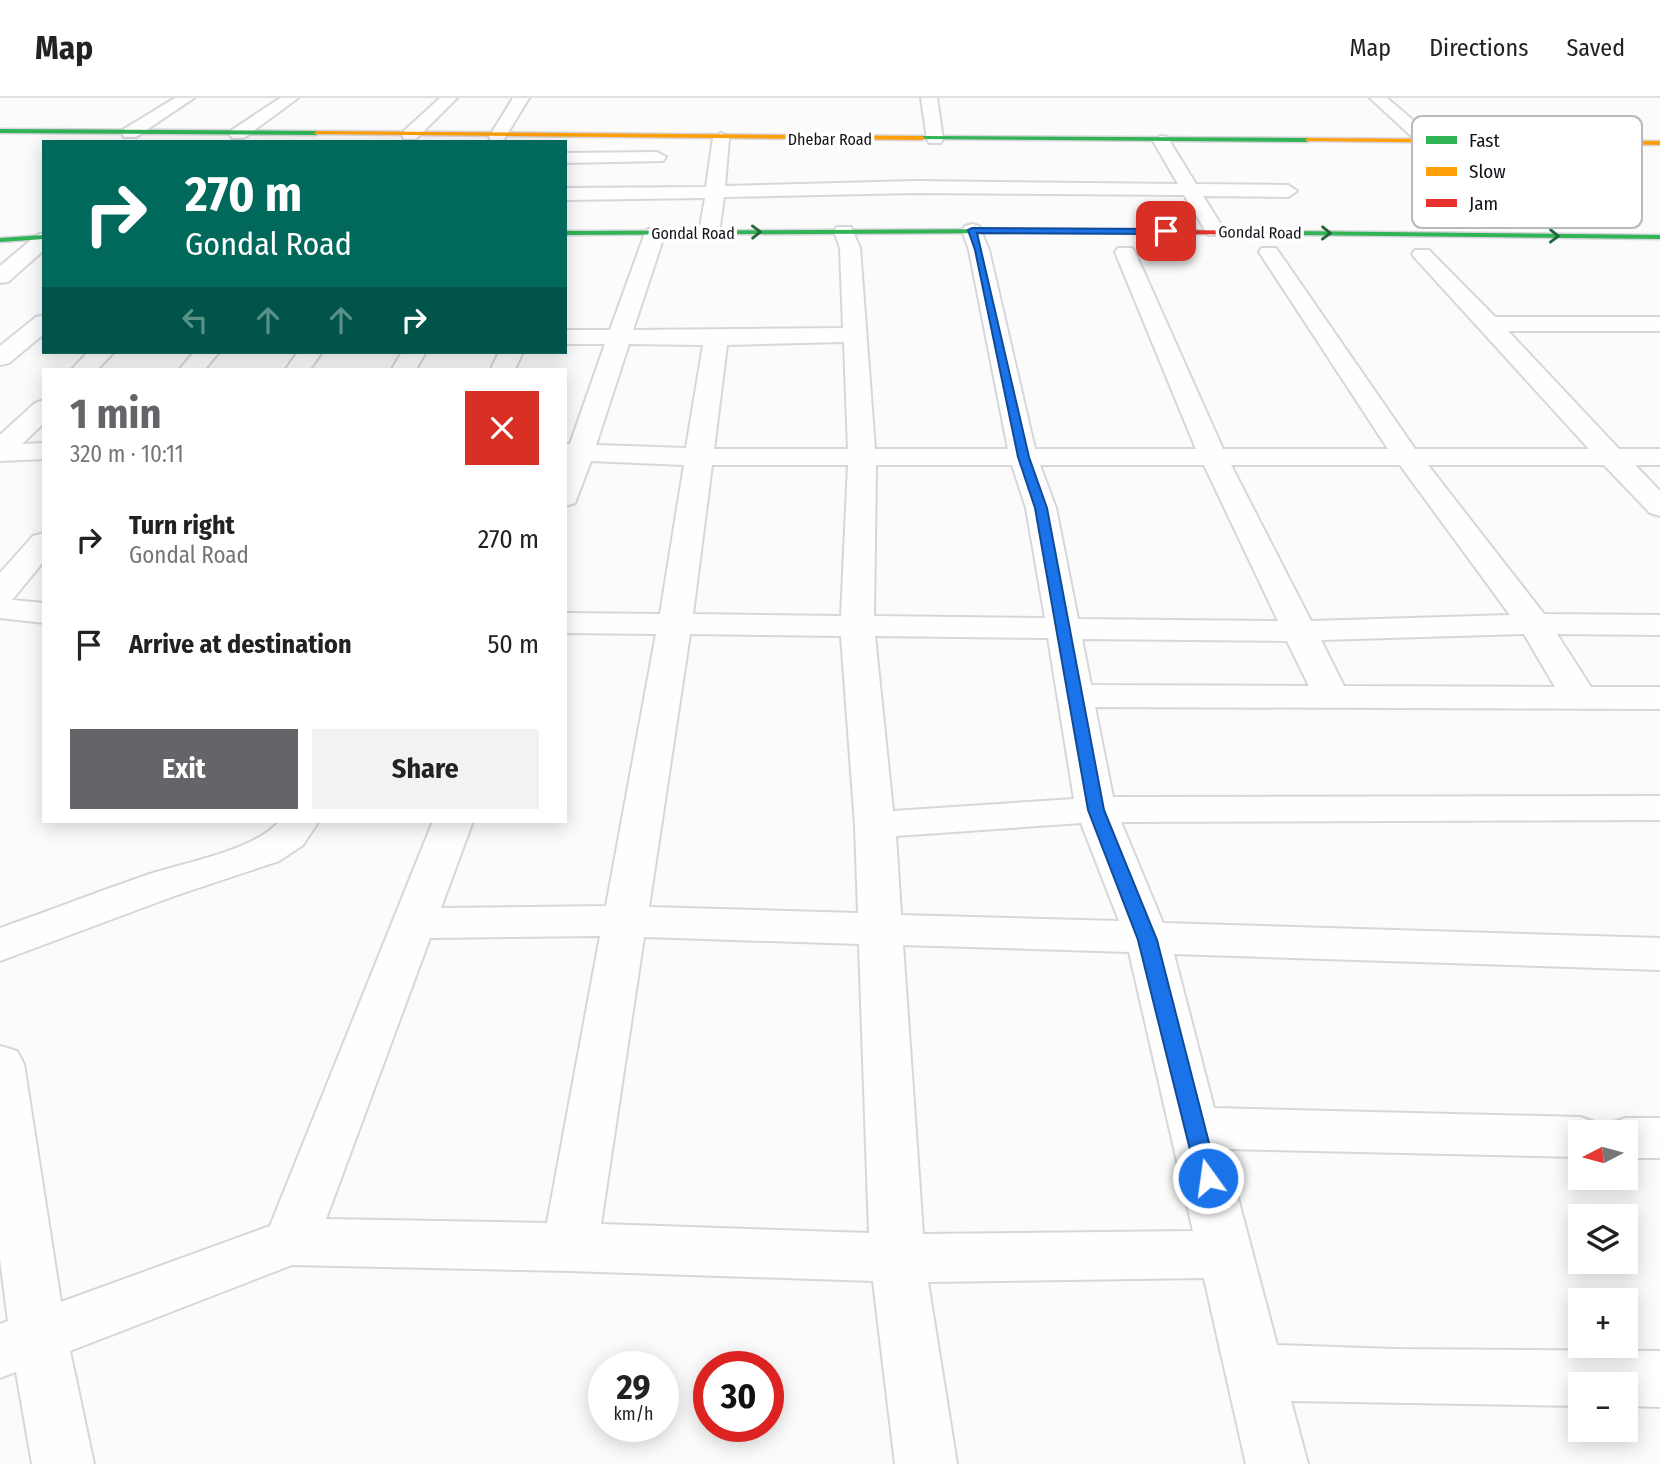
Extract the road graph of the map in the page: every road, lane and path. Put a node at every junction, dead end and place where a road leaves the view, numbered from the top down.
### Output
1 (186, 98) edge
2 (290, 98) edge
3 (449, 98) edge
4 (521, 98) edge
5 (929, 98) edge
6 (1378, 98) edge
7 (1412, 128) edge
8 (0, 131) edge
9 (130, 133) junction
10 (237, 134) junction
11 (410, 135) junction
12 (497, 137) junction
13 (721, 138) junction
14 (440, 139) edge
15 (934, 139) junction
16 (1161, 141) junction
17 (1412, 142) edge
18 (1642, 143) edge
19 (1660, 143) edge
20 (657, 157) dead end
21 (567, 158) edge
22 (1190, 190) junction
23 (1288, 191) dead end
24 (715, 192) junction
25 (567, 194) edge
26 (1215, 231) junction
27 (567, 233) edge
28 (709, 233) junction
29 (1660, 237) edge
30 (0, 240) edge
31 (653, 240) junction
32 (852, 243) junction
33 (41, 244) edge
34 (978, 245) junction
35 (567, 247) edge
36 (0, 251) edge
37 (1125, 252) dead end
38 (1270, 252) dead end
39 (1415, 254) joint
40 (1448, 254) dead end
41 (0, 277) edge
42 (1492, 324) junction
43 (1660, 324) edge
44 (39, 331) edge
45 (0, 335) edge
46 (853, 335) junction
47 (567, 337) edge
48 (617, 338) junction
49 (716, 338) junction
50 (100, 354) edge
51 (205, 354) edge
52 (0, 358) edge
53 (85, 368) edge
54 (193, 368) edge
55 (42, 410) edge
56 (0, 451) edge
57 (42, 451) edge
58 (572, 452) edge
59 (1406, 455) junction
60 (862, 456) junction
61 (1213, 456) junction
62 (1608, 456) junction
63 (698, 457) junction
64 (1023, 457) junction
65 (1660, 457) edge
66 (567, 484) edge
67 (1660, 508) edge
68 (42, 544) edge
69 (0, 593) edge
70 (0, 608) edge
71 (42, 613) edge
72 (675, 622) junction
73 (567, 623) edge
74 (1534, 624) junction
75 (1660, 625) edge
76 (857, 626) junction
77 (1065, 627) junction
78 (1299, 631) junction
79 (1076, 696) junction
80 (1332, 697) junction
81 (1580, 698) junction
82 (1660, 698) edge
83 (1660, 808) edge
84 (1096, 810) junction
85 (298, 823) edge
86 (452, 823) edge
87 (875, 825) junction
88 (625, 921) junction
89 (415, 923) junction
90 (880, 929) junction
91 (1147, 940) junction
92 (0, 945) edge
93 (1660, 954) edge
94 (0, 1064) edge
95 (1195, 1128) junction
96 (1568, 1136) edge
97 (1638, 1138) edge
98 (1660, 1138) edge
99 (291, 1242) junction
100 (570, 1247) junction
101 (1226, 1254) junction
102 (897, 1258) junction
103 (19, 1343) edge
104 (1255, 1372) junction
105 (1660, 1379) edge
106 (63, 1464) edge
107 (926, 1464) edge
108 (1277, 1464) edge

1 - 9 street
2 - 10 street
3 - 11 street
4 - 12 street
5 - 15 street
6 - 7 street
8 - 9 street, Dhebar Road
9 - 10 street, Dhebar Road
10 - 11 street, Dhebar Road
11 - 14 street, Dhebar Road
12 - 13 street, Dhebar Road
12 - 14 street, Dhebar Road
13 - 15 street, Dhebar Road
13 - 24 street
15 - 16 street, Dhebar Road
16 - 17 street, Dhebar Road
16 - 22 street
18 - 19 street, Dhebar Road
20 - 21 street
22 - 23 street
22 - 24 street
22 - 26 street
24 - 25 street
24 - 28 street
26 -> 29 street, Gondal Road
26 - 34 street, Gondal Road
27 - 31 street, Gondal Road
28 - 31 street, Gondal Road
28 -> 32 street, Gondal Road
30 - 33 street
31 - 32 street, Gondal Road
31 - 35 street, Gondal Road
31 - 48 street
32 - 34 street, Gondal Road
32 - 46 street
33 - 36 street
33 - 41 street
34 - 64 street
37 - 61 street
38 - 59 street
39 - 40 street
39 - 42 street
42 - 43 street
42 - 62 street
44 - 45 street
44 - 52 street
46 - 49 street
46 - 60 street
47 - 48 street
48 - 49 street
48 - 58 street
49 - 63 street
50 - 53 street
51 - 54 street
55 - 56 street
56 - 57 street
58 - 63 street
58 - 66 street
59 - 61 street
59 - 62 street
59 - 74 street
60 - 63 street
60 - 64 street
60 - 76 street
61 - 64 street
61 - 78 street
62 - 65 street
62 - 67 street
63 - 72 street
64 - 77 street
68 - 69 street
70 - 71 street
72 - 73 street
72 - 76 street
72 - 88 street
74 - 75 street
74 - 78 street
74 - 81 street
76 - 77 street
76 - 87 street
77 - 78 street
77 - 79 street
78 - 80 street
79 - 80 street
79 - 84 street
80 - 81 street
81 - 82 street
83 - 84 street
84 - 87 street
84 - 91 street
85 - 92 street
86 - 89 street
87 - 90 street
88 - 89 street
88 - 90 street
88 - 100 street
89 - 99 street
90 - 91 street
90 - 102 street
91 - 93 street
91 - 95 street
94 - 103 street
95 - 96 street
95 - 101 street
97 - 98 street
99 - 100 street
99 - 103 street
100 - 102 street
101 - 102 street
101 - 104 street
102 - 107 street
103 - 106 street
104 - 105 street
104 - 108 street

